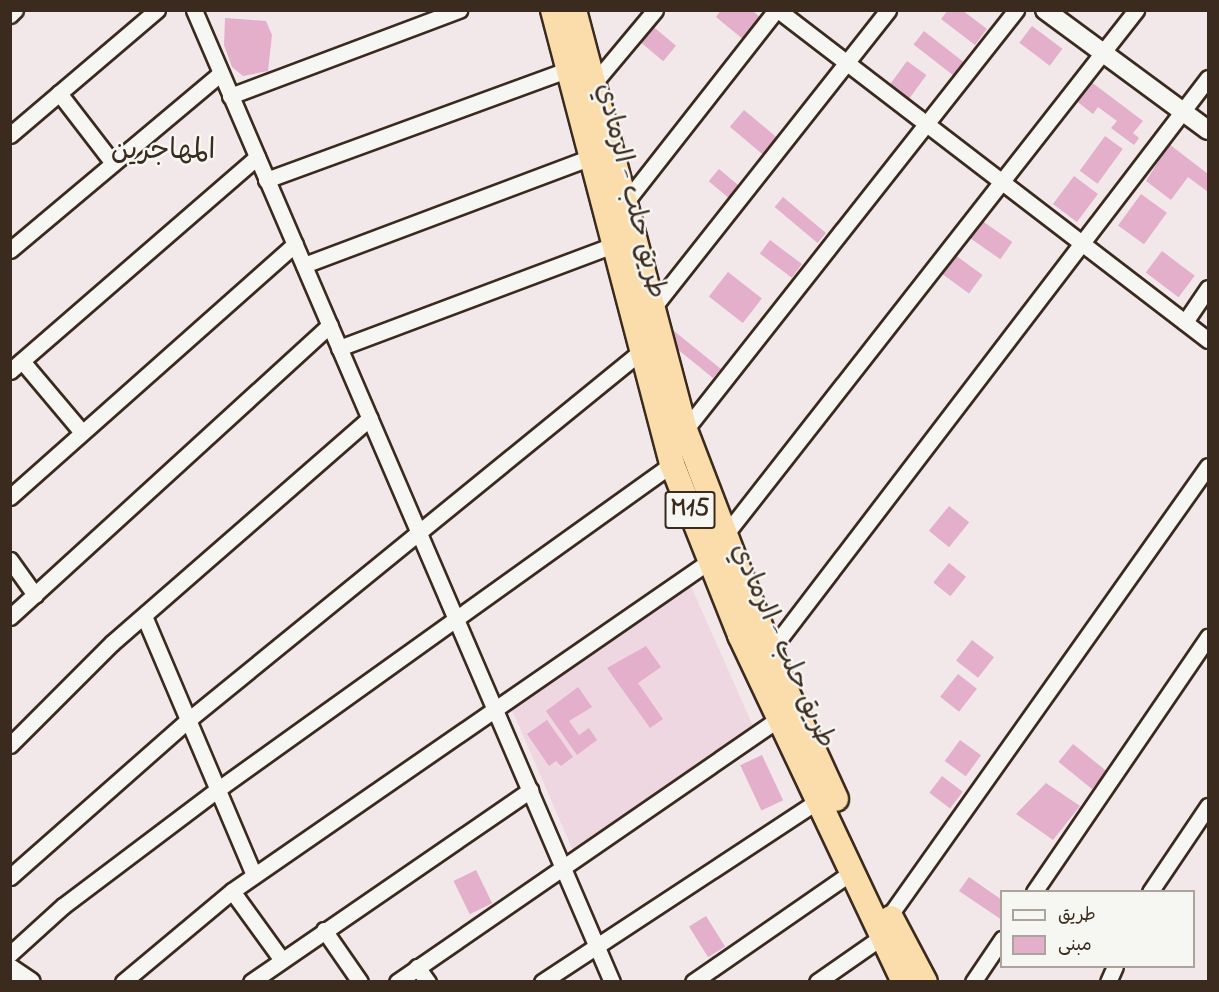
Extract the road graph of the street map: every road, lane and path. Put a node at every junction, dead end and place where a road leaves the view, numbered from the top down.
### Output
1 (15, 10) edge
2 (157, 10) edge
3 (194, 10) edge
4 (459, 10) edge
5 (553, 10) edge
6 (574, 10) edge
7 (655, 10) edge
8 (777, 10) edge
9 (888, 10) edge
10 (1016, 10) edge
11 (1045, 10) edge
12 (1136, 10) edge
13 (10, 15) edge
14 (1103, 52) junction
15 (847, 63) junction
16 (569, 69) junction
17 (221, 73) junction
18 (1209, 78) edge
19 (594, 83) junction
20 (59, 93) junction
21 (230, 96) junction
22 (1183, 111) junction
23 (926, 124) junction
24 (1209, 130) edge
25 (10, 135) edge
26 (257, 157) junction
27 (592, 157) junction
28 (113, 163) junction
29 (266, 180) junction
30 (1002, 182) junction
31 (624, 204) junction
32 (1082, 243) junction
33 (295, 244) junction
34 (613, 245) junction
35 (12, 246) edge
36 (304, 265) junction
37 (1209, 288) edge
38 (652, 309) junction
39 (1185, 322) junction
40 (330, 326) junction
41 (1209, 340) edge
42 (339, 348) junction
43 (639, 353) junction
44 (16, 366) edge
45 (370, 418) junction
46 (685, 429) junction
47 (81, 431) junction
48 (672, 464) junction
49 (1209, 466) edge
50 (10, 497) edge
51 (418, 531) junction
52 (725, 535) junction
53 (10, 560) edge
54 (711, 560) junction
55 (35, 595) junction
56 (144, 616) junction
57 (10, 617) edge
58 (457, 620) junction
59 (1209, 637) edge
60 (771, 650) junction
61 (496, 710) junction
62 (779, 718) junction
63 (187, 721) junction
64 (10, 744) edge
65 (217, 790) junction
66 (530, 790) junction
67 (819, 800) junction
68 (1209, 806) edge
69 (564, 871) junction
70 (852, 872) junction
71 (254, 875) junction
72 (10, 877) edge
73 (1035, 890) edge
74 (1151, 890) edge
75 (231, 891) junction
76 (886, 926) junction
77 (324, 930) junction
78 (1000, 942) edge
79 (597, 944) junction
80 (10, 954) edge
81 (282, 960) junction
82 (417, 967) junction
83 (10, 968) edge
84 (31, 981) edge
85 (123, 981) edge
86 (251, 981) edge
87 (360, 981) edge
88 (397, 981) edge
89 (428, 981) edge
90 (542, 981) edge
91 (612, 981) edge
92 (693, 981) edge
93 (817, 981) edge
94 (904, 981) edge
95 (925, 981) edge
96 (972, 981) edge

1 - 13 street
2 - 20 street
3 - 17 street
4 - 21 street
5 - 16 highway, طريق حلب - الرمادي / M15
6 - 19 highway, طريق حلب - الرمادي / M15
7 - 19 street
8 - 15 street
8 - 31 street
9 - 15 street
10 - 23 street
11 - 14 street
12 - 14 street
14 - 22 street
14 - 30 street
15 - 23 street
15 - 38 street
16 - 27 highway, طريق حلب - الرمادي / M15
16 - 29 street
17 - 21 street
17 - 28 street
18 - 22 street
19 - 31 highway, طريق حلب - الرمادي / M15
20 - 25 street
20 - 28 street
21 - 26 street
22 - 24 street
22 - 32 street
23 - 30 street
23 - 46 street
26 - 29 street
26 - 44 street
27 - 34 highway, طريق حلب - الرمادي / M15
27 - 36 street
28 - 35 street
29 - 33 street
30 - 32 street
30 - 52 street
31 - 38 highway, طريق حلب - الرمادي / M15
32 - 39 street
32 - 60 street
33 - 36 street
33 - 47 street
34 - 42 street
34 - 43 highway, طريق حلب - الرمادي / M15
36 - 40 street
37 - 39 street
38 - 46 highway, طريق حلب - الرمادي / M15
39 - 41 street
40 - 42 street
40 - 55 street
42 - 45 street
43 - 48 highway, طريق حلب - الرمادي / M15
43 - 51 street
44 - 47 street
45 - 51 street
45 - 56 street
46 - 52 highway, طريق حلب - الرمادي / M15
47 - 50 street
48 - 54 highway, طريق حلب - الرمادي / M15
48 - 58 street
49 - 76 street
51 - 58 street
51 - 63 street
52 - 60 highway, طريق حلب - الرمادي / M15
53 - 55 street
54 - 61 street
54 - 62 highway, طريق حلب - الرمادي / M15
55 - 57 street
56 - 63 street
56 - 64 street
58 - 61 street
58 - 65 street
59 - 73 street
60 - 76 highway, طريق حلب - الرمادي / M15
61 - 66 street
61 - 71 street
62 - 67 highway, طريق حلب - الرمادي / M15
62 - 69 street
63 - 65 street
63 - 72 street
65 - 71 street
65 - 80 street
66 - 69 street
66 - 77 street
67 - 70 highway, طريق حلب - الرمادي / M15
67 - 79 street
68 - 74 street
69 - 79 street
69 - 82 street
70 - 76 highway, طريق حلب - الرمادي / M15
70 - 92 street
71 - 75 street
75 - 81 street
75 - 85 street
76 - 93 street
76 - 94 highway, طريق حلب - الرمادي / M15
76 - 95 highway, طريق حلب - الرمادي / M15
77 - 81 street
77 - 87 street
78 - 96 street
79 - 90 street
79 - 91 street
81 - 86 street
82 - 88 street
82 - 89 street
83 - 84 street

